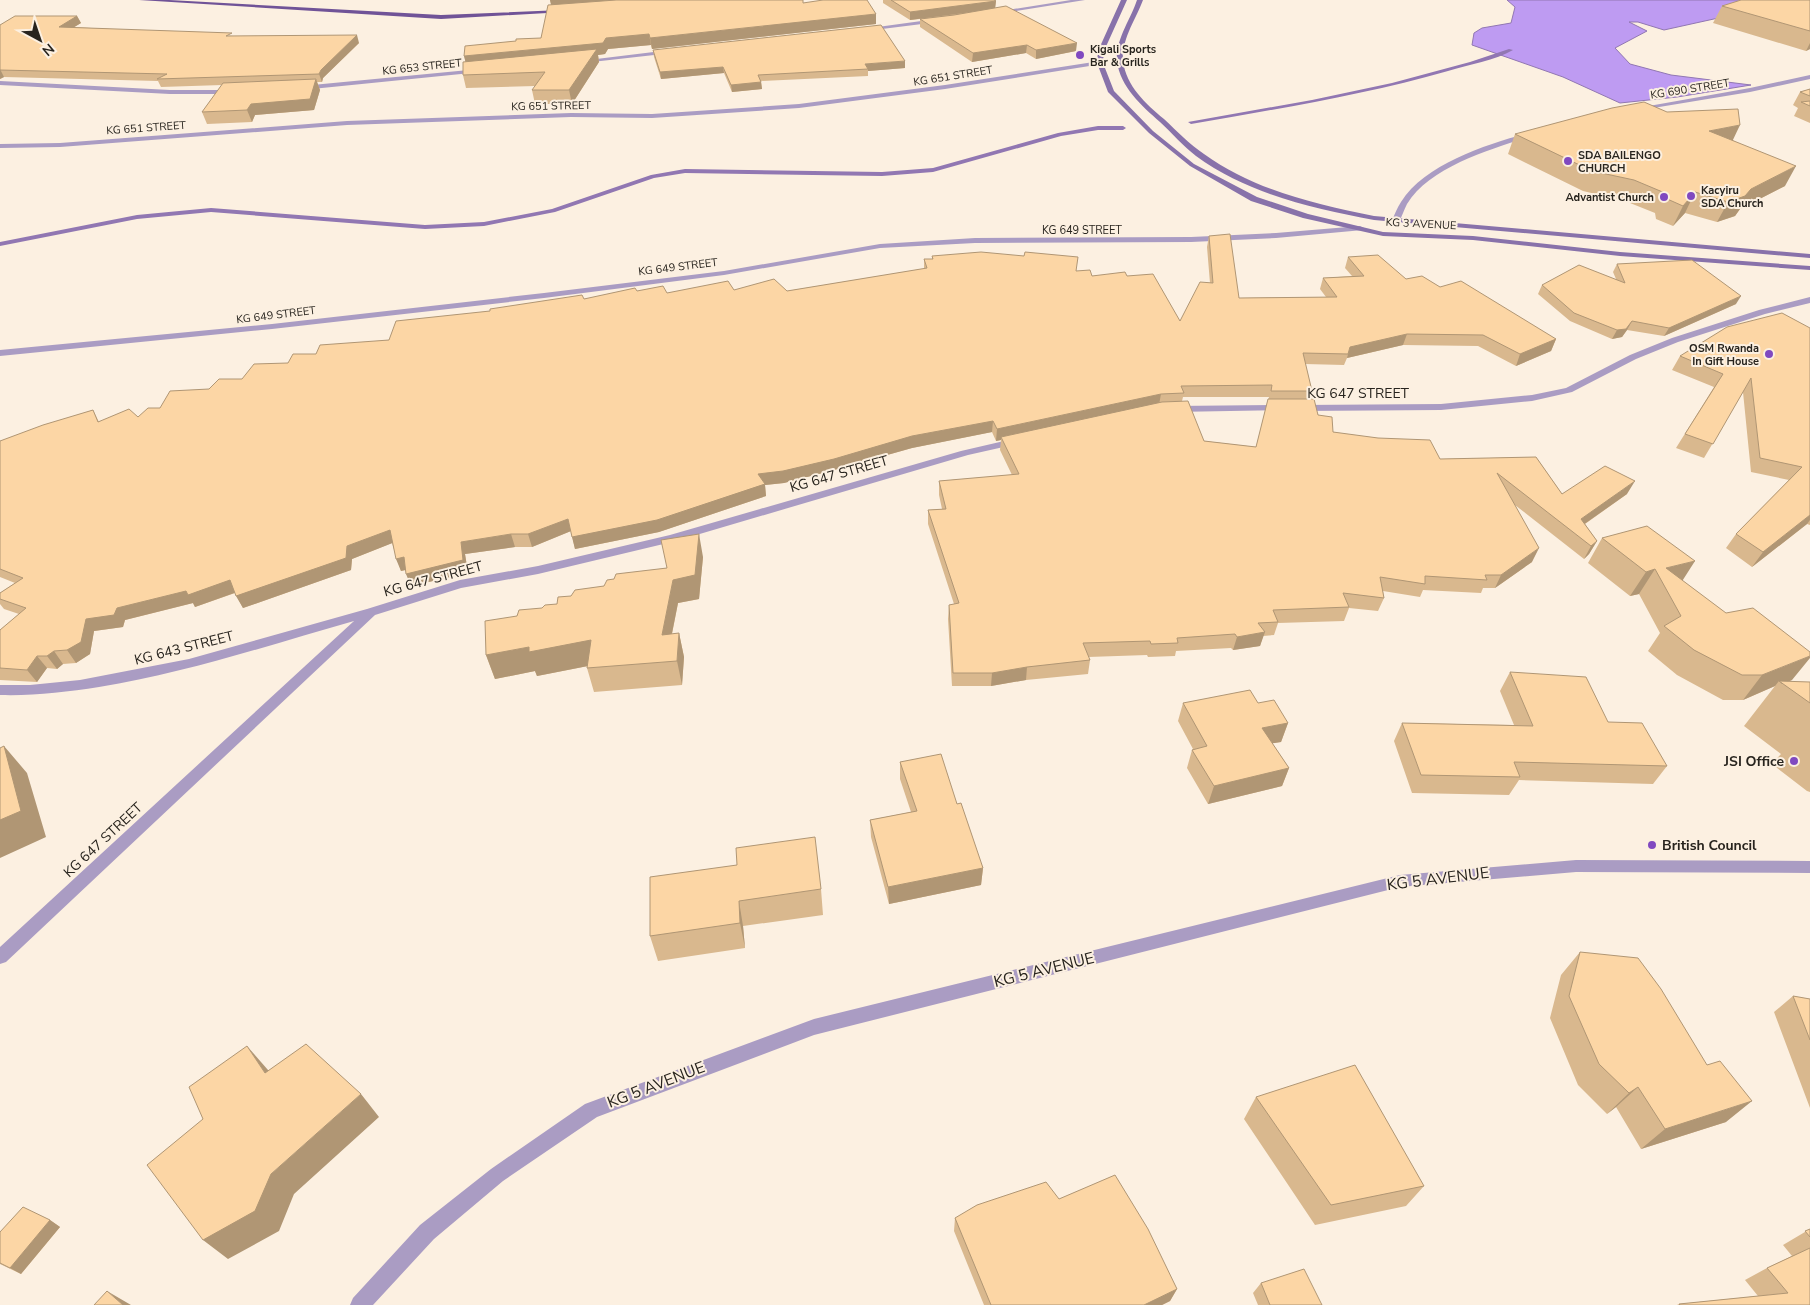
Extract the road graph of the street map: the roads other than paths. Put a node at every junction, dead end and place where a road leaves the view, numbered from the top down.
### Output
1 (142, 0) edge
2 (251, 0) edge
3 (1082, 0) edge
4 (1124, 0) edge
5 (1140, 0) edge
6 (992, 13) edge
7 (946, 20) edge
8 (856, 31) edge
9 (674, 52) edge
10 (572, 62) edge
11 (1100, 63) junction
12 (485, 70) edge
13 (1810, 77) edge
14 (0, 83) edge
15 (291, 89) edge
16 (243, 91) edge
17 (1624, 111) edge
18 (1536, 133) edge
19 (0, 146) edge
20 (1396, 220) junction
21 (1360, 228) junction
22 (1810, 256) edge
23 (1810, 268) edge
24 (1810, 300) edge
25 (0, 353) edge
26 (1159, 410) edge
27 (1030, 439) edge
28 (371, 612) junction
29 (0, 690) edge
30 (1810, 867) edge
31 (0, 957) edge
32 (360, 1305) edge

1 - 2 main road
3 - 6 street
4 - 11 main road
5 - 20 main road, KG 3 AVENUE
7 - 8 street
9 - 10 street
11 - 19 street, KG 651 STREET
11 - 21 main road, KG 3 AVENUE
12 - 15 street, KG 653 STREET
13 - 17 street, KG 690 STREET
14 - 16 street
18 - 20 street
20 - 22 main road, KG 3 AVENUE
21 - 23 main road, KG 3 AVENUE
21 - 25 street, KG 649 STREET
24 - 26 street, KG 647 STREET
27 - 28 street, KG 647 STREET
28 - 29 street, KG 643 STREET
28 - 31 street, KG 647 STREET
30 - 32 street, KG 5 AVENUE

